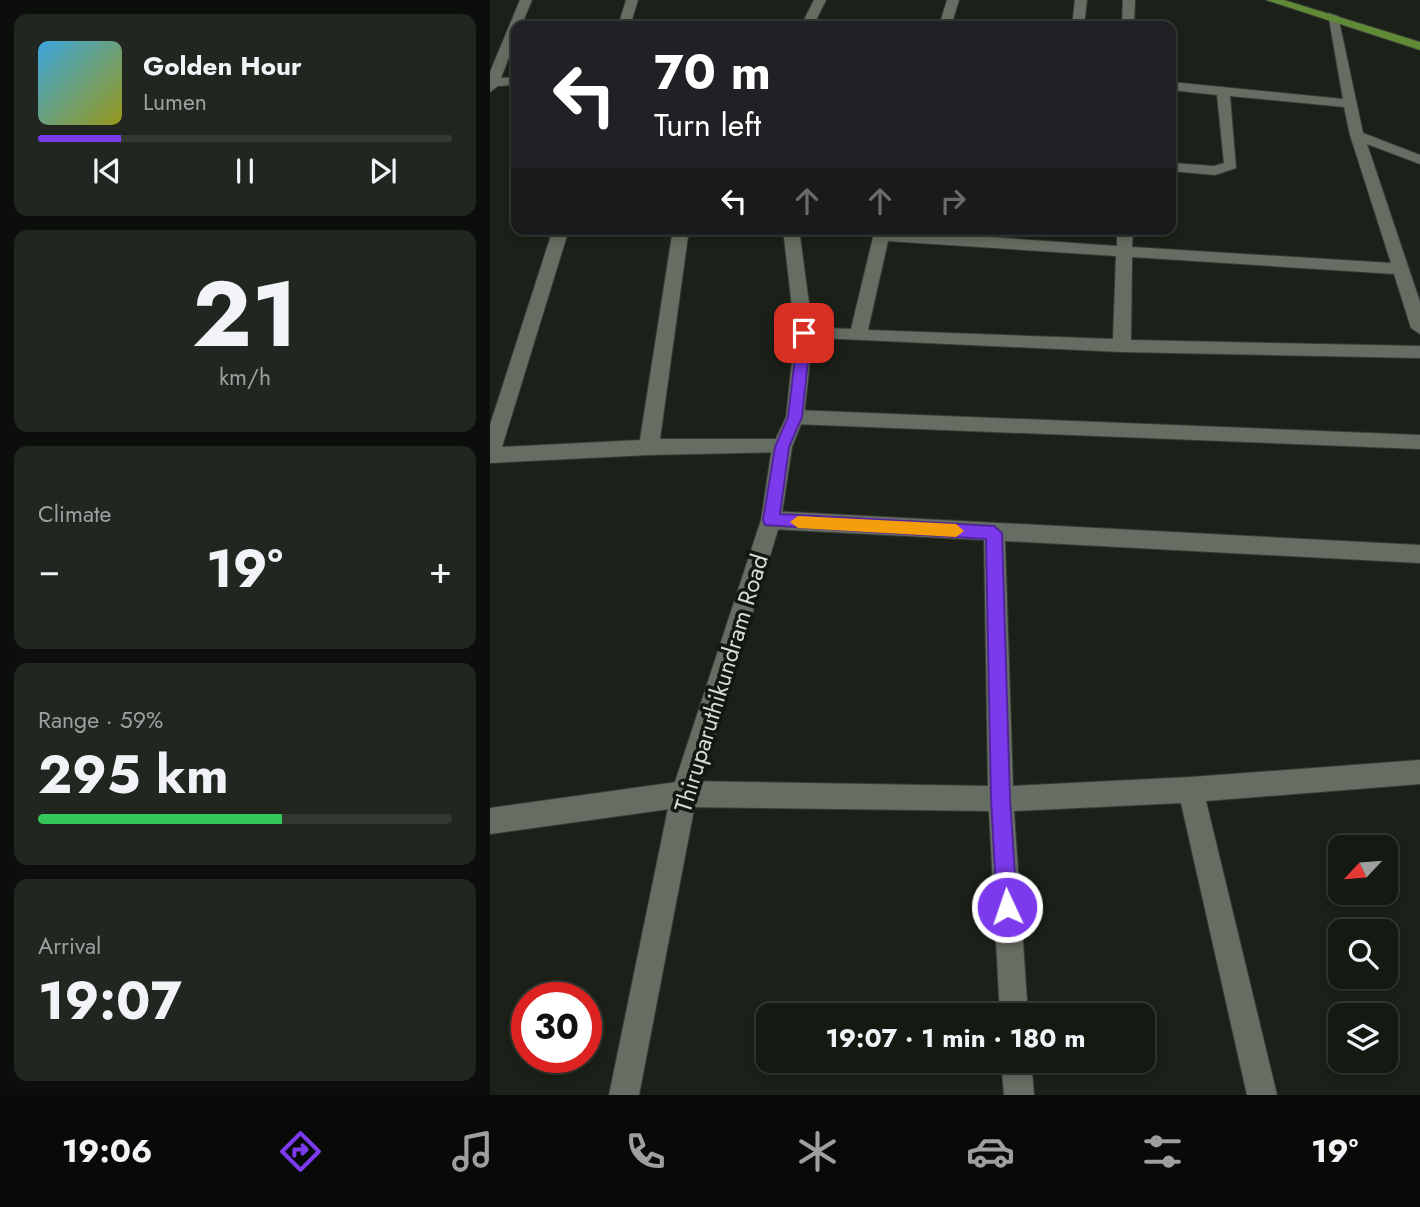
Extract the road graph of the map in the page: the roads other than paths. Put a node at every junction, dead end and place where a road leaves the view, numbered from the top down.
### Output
1 (526, 0) edge
2 (632, 0) edge
3 (820, 0) edge
4 (953, 0) edge
5 (1082, 0) edge
6 (1129, 0) edge
7 (1272, 0) edge
8 (1332, 16) junction
9 (517, 21) edge
10 (626, 21) edge
11 (810, 21) edge
12 (947, 21) edge
13 (1079, 21) edge
14 (1128, 21) edge
15 (511, 36) edge
16 (1420, 46) edge
17 (511, 82) edge
18 (491, 85) edge
19 (1176, 86) edge
20 (1223, 91) junction
21 (1351, 104) junction
22 (1357, 135) junction
23 (1420, 160) edge
24 (1176, 167) edge
25 (559, 235) edge
26 (680, 235) edge
27 (792, 235) edge
28 (882, 235) edge
29 (906, 235) edge
30 (1125, 235) edge
31 (1124, 253) junction
32 (1398, 269) junction
33 (1420, 328) edge
34 (804, 333) junction
35 (859, 336) junction
36 (1122, 346) junction
37 (1420, 352) edge
38 (795, 417) junction
39 (1420, 442) edge
40 (649, 447) junction
41 (782, 447) junction
42 (490, 455) edge
43 (771, 520) junction
44 (994, 533) junction
45 (1420, 554) edge
46 (1420, 772) edge
47 (1191, 790) junction
48 (684, 794) junction
49 (1001, 799) junction
50 (490, 821) edge
51 (1013, 1003) edge
52 (1017, 1073) edge
53 (624, 1095) edge
54 (1018, 1095) edge
55 (1262, 1095) edge

1 - 9 street
2 - 10 street
3 - 11 street
4 - 12 street
5 - 13 street
6 - 14 street
7 - 8 main road
8 - 16 main road
8 - 21 street
15 - 18 street
17 - 18 street
19 - 20 street
20 - 21 street
20 - 24 street
21 - 22 street
22 - 23 street
22 - 32 street
25 - 42 street
26 - 40 street
27 - 34 street, Thiruparuthikundram Road
28 - 35 street
29 - 31 street
30 - 31 street
31 - 32 street
31 - 36 street
32 - 33 street
34 - 35 street
34 - 38 street, Thiruparuthikundram Road
35 - 36 street
36 - 37 street
38 - 39 street
38 - 41 street, Thiruparuthikundram Road
40 - 41 street
40 - 42 street
41 - 43 street, Thiruparuthikundram Road
43 - 44 street
43 - 48 street, Thiruparuthikundram Road
44 - 45 street
44 - 49 street
46 - 47 street
47 - 49 street
47 - 55 street
48 - 49 street
48 - 50 street
48 - 53 street, Thiruparuthikundram Road
49 - 51 street
52 - 54 street

